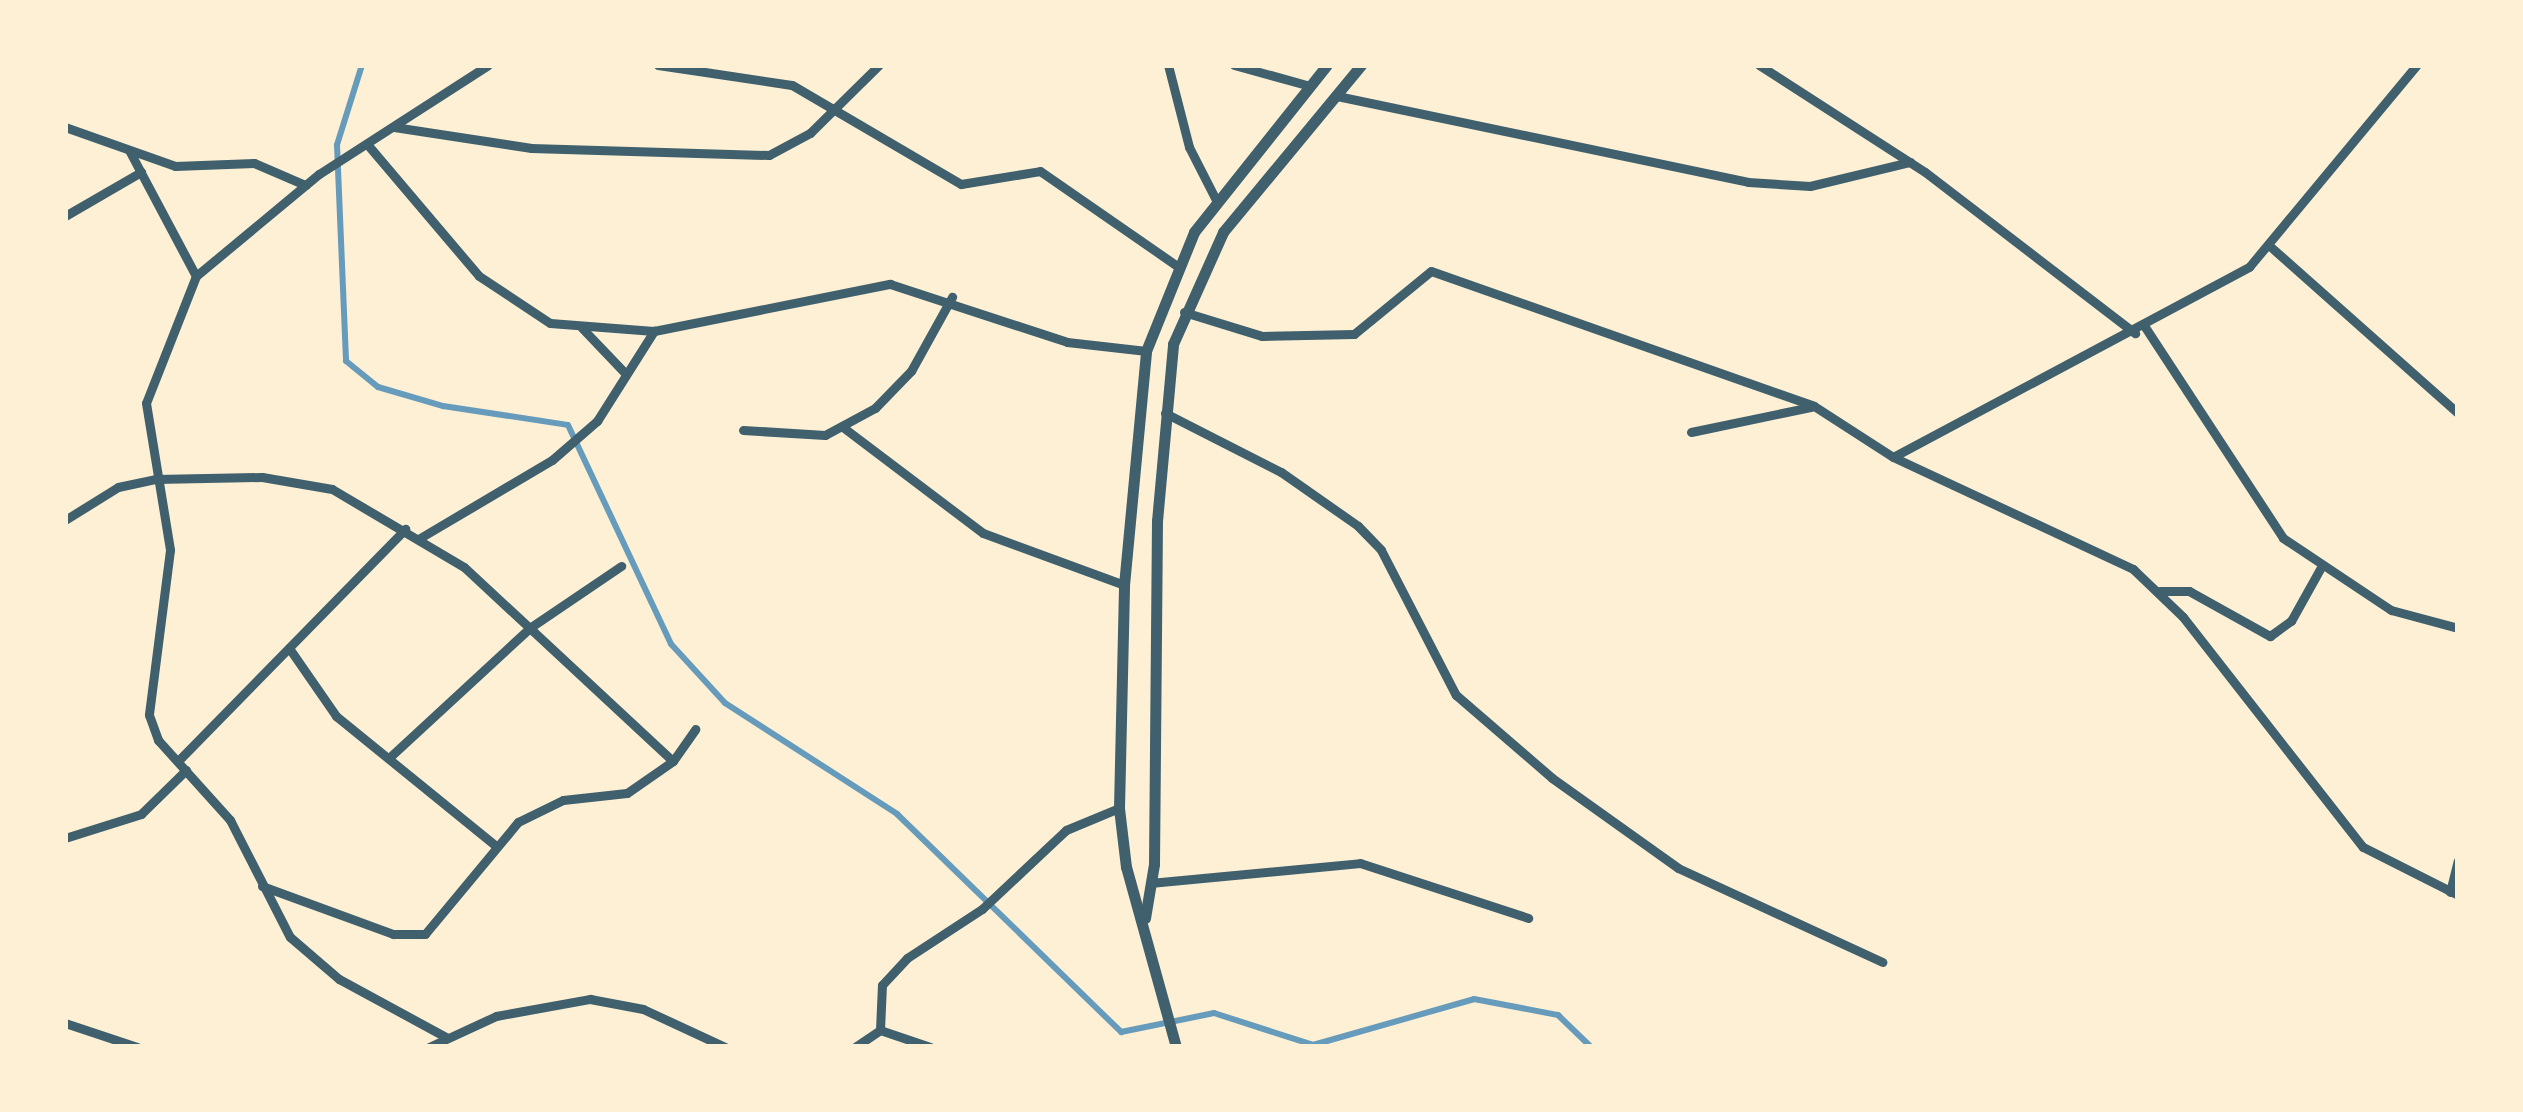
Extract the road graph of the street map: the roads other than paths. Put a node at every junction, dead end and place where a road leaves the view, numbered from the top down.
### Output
1 (488, 65) edge
2 (658, 65) edge
3 (879, 65) edge
4 (1168, 65) edge
5 (1234, 65) edge
6 (1327, 65) edge
7 (1362, 65) edge
8 (1758, 65) edge
9 (2413, 66) edge
10 (1310, 86) junction
11 (1337, 96) junction
12 (834, 112) junction
13 (65, 127) edge
14 (394, 127) junction
15 (362, 147) junction
16 (130, 152) junction
17 (1910, 162) junction
18 (141, 172) junction
19 (305, 184) junction
20 (1216, 200) junction
21 (65, 216) edge
22 (2272, 248) junction
23 (1176, 266) junction
24 (196, 276) junction
25 (952, 297) junction
26 (1182, 311) junction
27 (2145, 327) junction
28 (582, 328) junction
29 (654, 330) junction
30 (2134, 333) junction
31 (1146, 351) junction
32 (625, 373) junction
33 (1814, 406) junction
34 (1162, 412) junction
35 (2458, 413) edge
36 (844, 428) junction
37 (743, 430) dead end
38 (1692, 432) dead end
39 (1893, 456) junction
40 (156, 479) junction
41 (65, 520) edge
42 (405, 529) junction
43 (420, 538) junction
44 (622, 566) dead end
45 (2320, 567) junction
46 (1124, 584) junction
47 (2160, 591) junction
48 (531, 627) junction
49 (2458, 628) edge
50 (289, 648) junction
51 (694, 729) dead end
52 (390, 756) junction
53 (673, 761) junction
54 (178, 762) junction
55 (186, 770) junction
56 (1120, 808) junction
57 (65, 838) edge
58 (496, 846) junction
59 (2458, 861) edge
60 (1150, 882) junction
61 (262, 886) junction
62 (2454, 894) edge
63 (1528, 918) dead end
64 (1144, 922) junction
65 (1882, 962) dead end
66 (65, 1024) edge
67 (880, 1030) junction
68 (446, 1037) junction
69 (138, 1047) edge
70 (429, 1047) edge
71 (726, 1047) edge
72 (855, 1047) edge
73 (930, 1047) edge
74 (1176, 1047) edge

1 - 14 street
2 - 12 street
3 - 12 street
4 - 20 street
5 - 10 street
6 - 10 street
7 - 11 street
8 - 17 street
9 - 22 street
10 - 20 street
11 - 17 street
11 - 26 street
12 - 14 street
12 - 23 street
13 - 16 street
14 - 15 street
15 - 19 street
15 - 28 street
16 - 18 street
16 - 19 street
17 - 30 street
18 - 21 street
18 - 24 street
19 - 24 street
20 - 23 street
22 - 27 street
22 - 35 street
23 - 31 street
24 - 40 street
25 - 29 street
25 - 31 street
25 - 36 street
26 - 33 street
26 - 34 street
27 - 30 street
27 - 45 street
28 - 29 street
28 - 32 street
29 - 32 street
30 - 39 street
31 - 46 street
32 - 43 street
33 - 38 street
33 - 39 street
34 - 60 street
34 - 65 street
36 - 37 street
36 - 46 street
39 - 47 street
40 - 41 street
40 - 42 street
40 - 54 street
42 - 43 street
42 - 50 street
43 - 48 street
44 - 48 street
45 - 47 street
45 - 49 street
46 - 56 street
47 - 62 street
48 - 52 street
48 - 53 street
50 - 52 street
50 - 54 street
51 - 53 street
52 - 58 street
53 - 58 street
54 - 55 street
55 - 57 street
55 - 61 street
56 - 64 street
56 - 67 street
58 - 61 street
59 - 62 street
60 - 63 street
60 - 64 street
61 - 68 street
64 - 74 street
66 - 69 street
67 - 72 street
67 - 73 street
68 - 70 street
68 - 71 street

